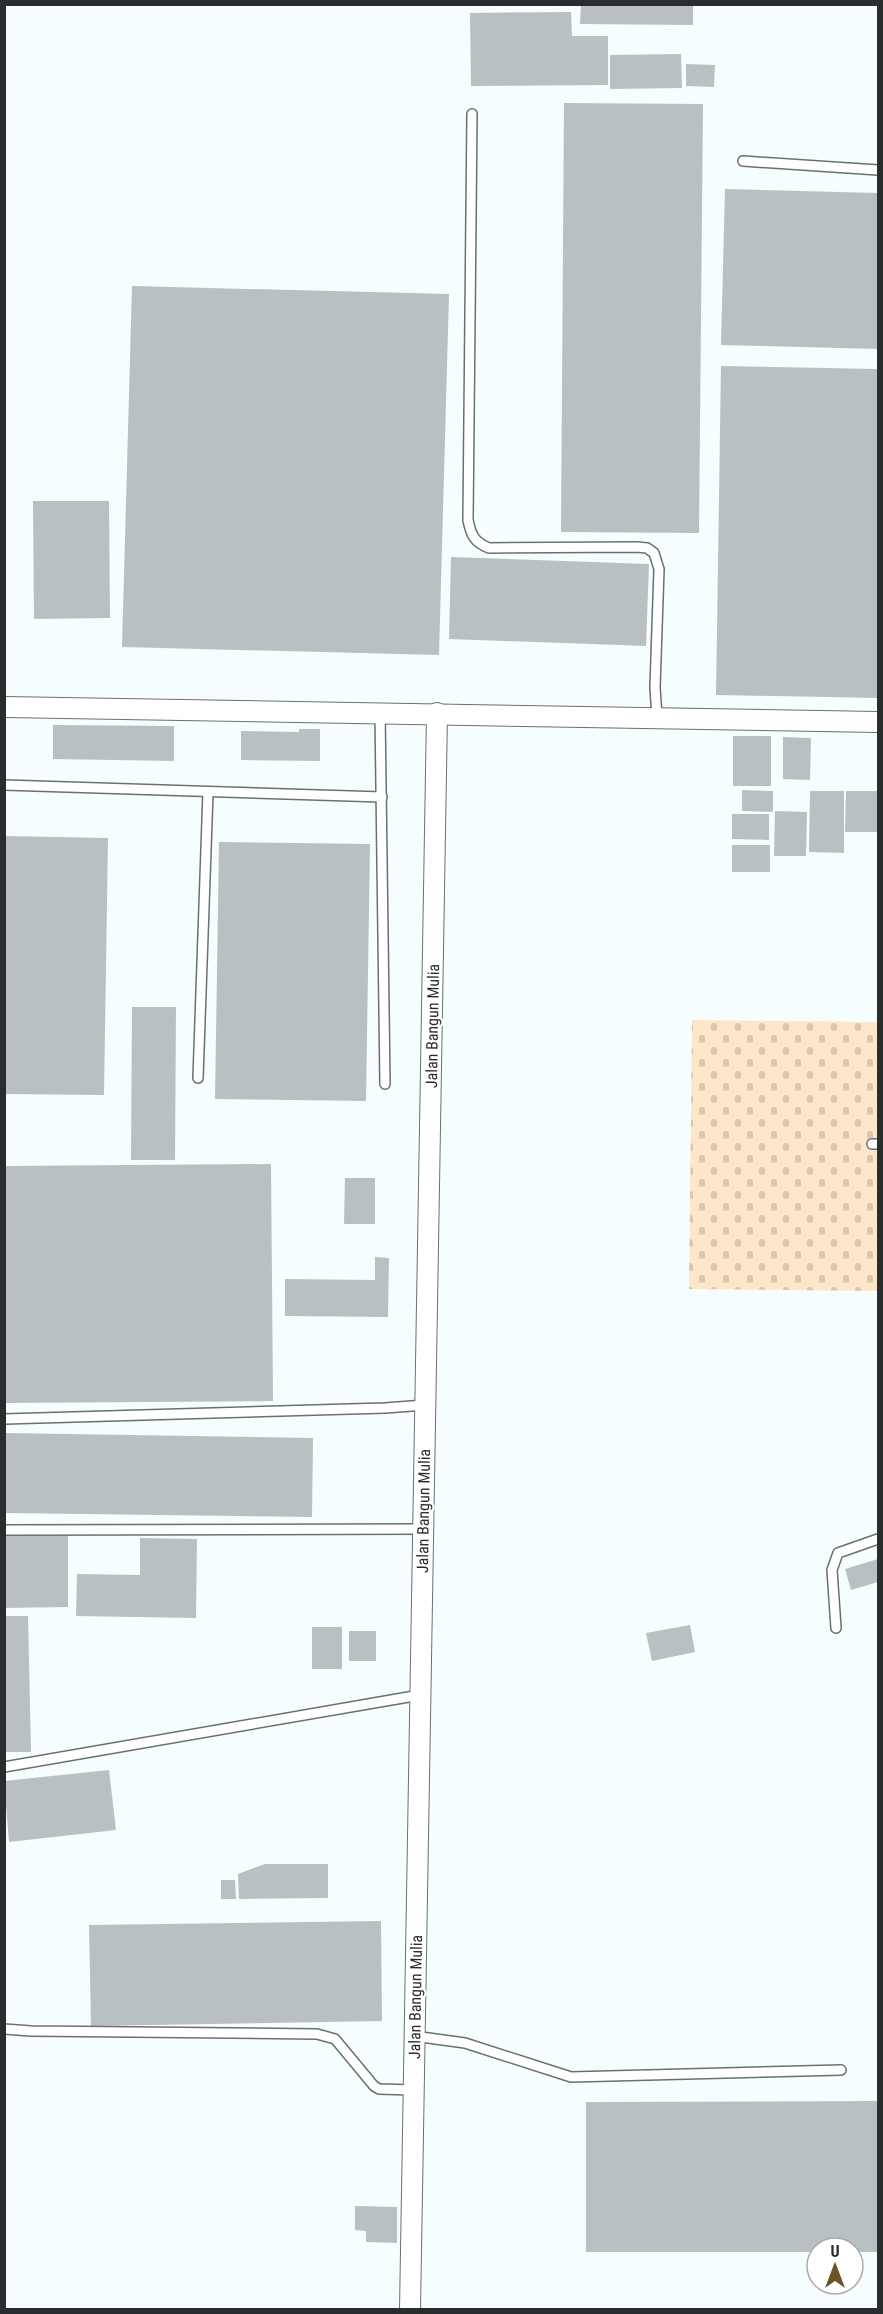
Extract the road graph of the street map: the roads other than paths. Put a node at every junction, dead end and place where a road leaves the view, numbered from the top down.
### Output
1 (472, 114) dead end
2 (743, 161) dead end
3 (879, 170) edge
4 (4, 707) edge
5 (380, 712) junction
6 (437, 714) junction
7 (657, 718) junction
8 (879, 722) edge
9 (4, 785) edge
10 (208, 792) junction
11 (382, 797) junction
12 (198, 1078) dead end
13 (385, 1084) dead end
14 (425, 1405) junction
15 (4, 1419) edge
16 (423, 1529) junction
17 (4, 1530) edge
18 (879, 1539) edge
19 (836, 1628) dead end
20 (420, 1695) junction
21 (4, 1767) edge
22 (4, 2029) edge
23 (414, 2036) junction
24 (841, 2070) dead end
25 (413, 2090) junction
26 (410, 2310) edge

1 - 7 lane
2 - 3 lane
4 - 5 street
5 - 6 street
5 - 11 lane
6 - 7 street
6 - 14 street, Jalan Bangun Mulia
7 - 8 street
9 - 10 lane
10 - 11 lane
10 - 12 lane
11 - 13 lane
14 - 15 lane
14 - 16 street, Jalan Bangun Mulia
16 - 17 lane
16 - 20 street, Jalan Bangun Mulia
18 - 19 lane
20 - 21 lane
20 - 23 street, Jalan Bangun Mulia
22 - 25 lane
23 - 24 lane
23 - 25 street, Jalan Bangun Mulia
25 - 26 street, Jalan Bangun Mulia

